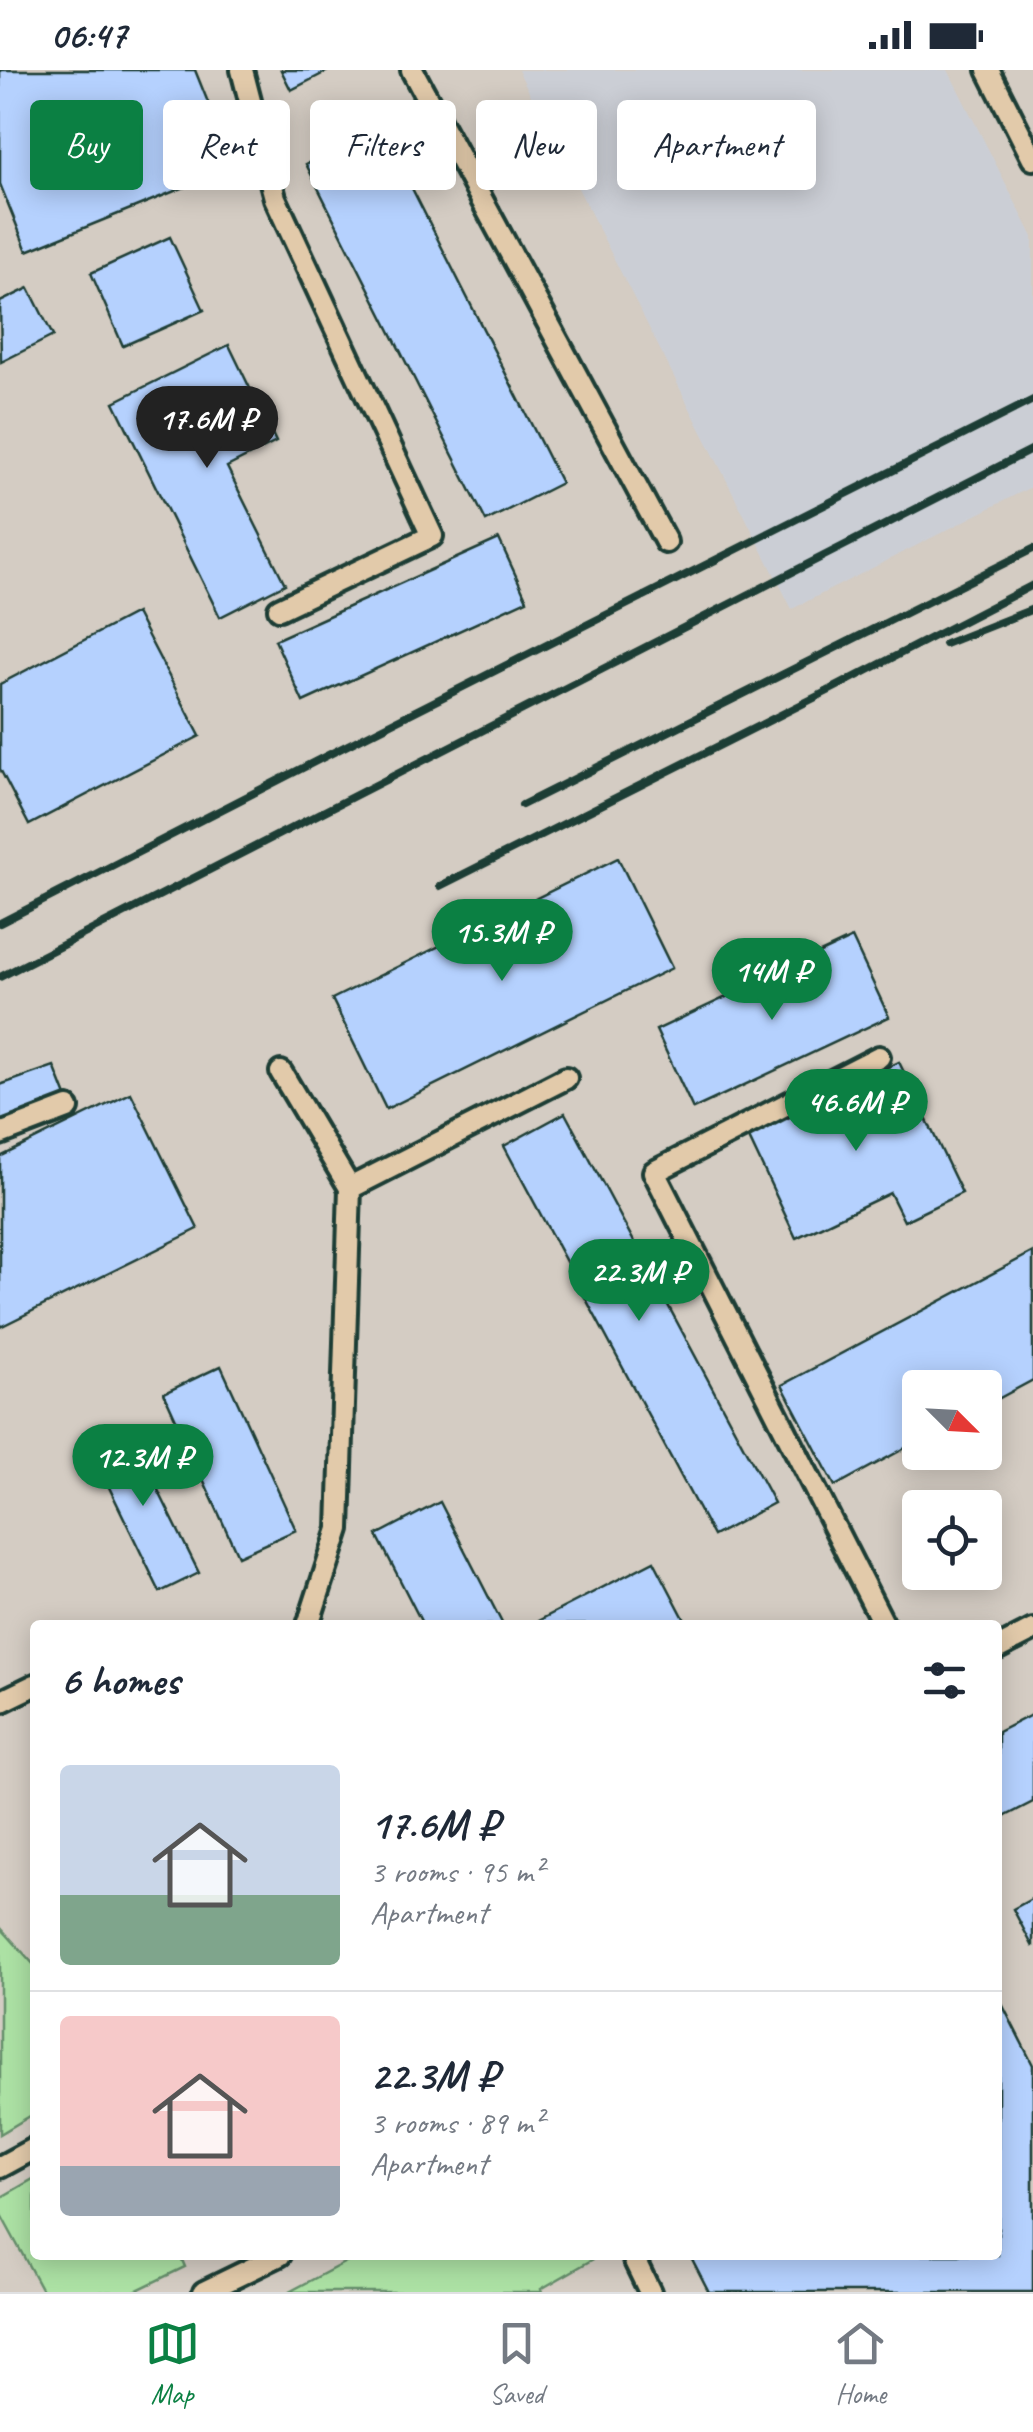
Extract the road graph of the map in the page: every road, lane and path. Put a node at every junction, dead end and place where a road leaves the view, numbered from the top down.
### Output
1 (242, 70) edge
2 (412, 70) edge
3 (988, 70) edge
4 (1033, 159) edge
5 (666, 542) dead end
6 (279, 609) dead end
7 (879, 1057) dead end
8 (281, 1072) dead end
9 (566, 1078) dead end
10 (68, 1108) dead end
11 (0, 1134) edge
12 (350, 1188) junction
13 (310, 1620) edge
14 (881, 1620) edge
15 (1033, 1630) edge
16 (1002, 1646) edge
17 (30, 1687) edge
18 (0, 1702) edge
19 (30, 2151) edge
20 (0, 2167) edge
21 (270, 2260) edge
22 (634, 2260) edge
23 (204, 2292) edge
24 (650, 2292) edge

1 - 6 lane
2 - 5 lane
3 - 4 lane
7 - 14 lane
8 - 12 lane
9 - 12 lane
10 - 11 lane
12 - 13 lane
15 - 16 lane
17 - 18 lane
19 - 20 lane
21 - 23 lane
22 - 24 lane

